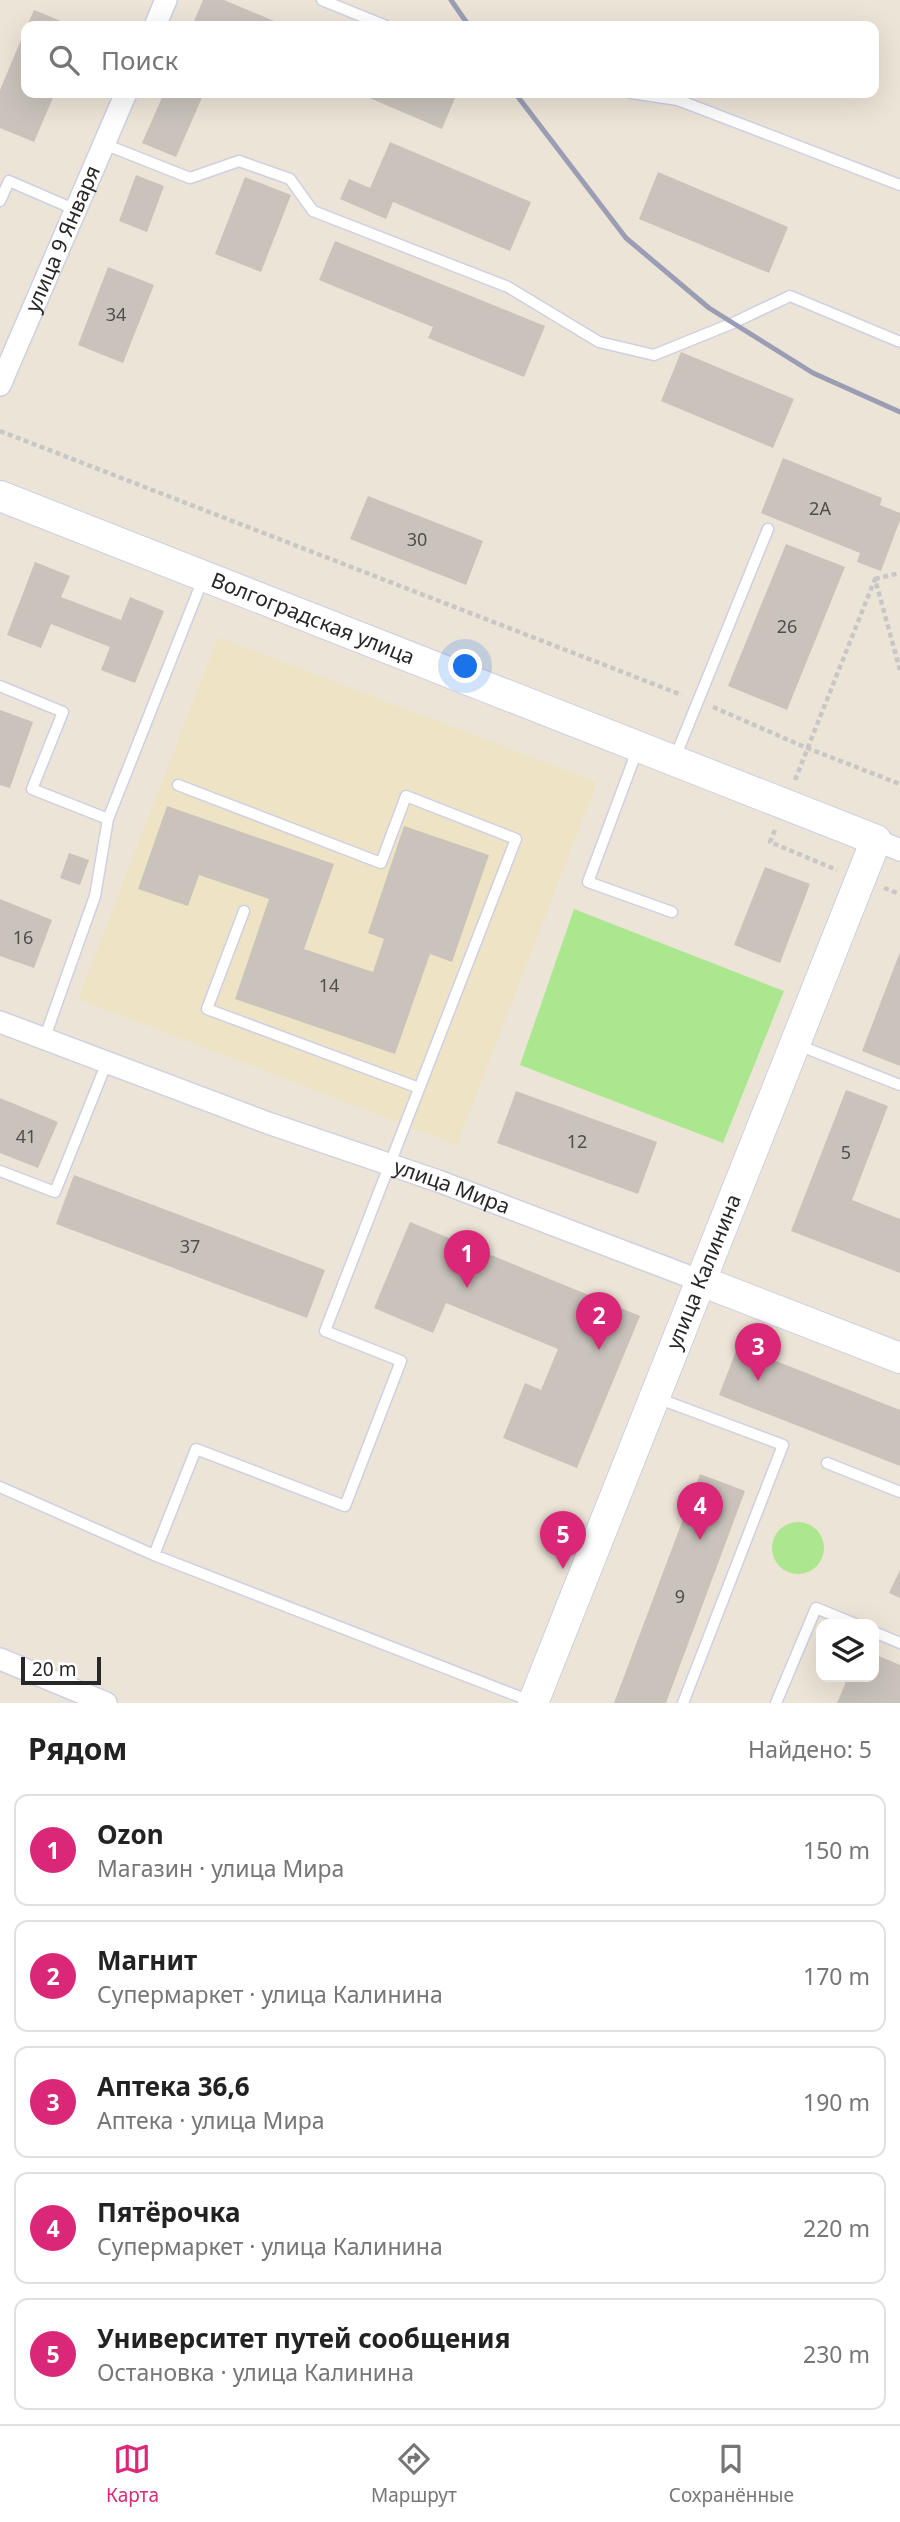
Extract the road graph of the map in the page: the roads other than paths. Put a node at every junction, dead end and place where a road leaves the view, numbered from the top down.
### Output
1 (166, 0) edge
2 (323, 0) edge
3 (157, 21) edge
4 (374, 21) edge
5 (124, 98) edge
6 (665, 98) edge
7 (104, 144) junction
8 (4, 179) edge
9 (900, 185) edge
10 (0, 201) edge
11 (76, 209) junction
12 (900, 342) edge
13 (0, 385) edge
14 (0, 496) edge
15 (768, 529) dead end
16 (204, 576) junction
17 (0, 686) edge
18 (638, 748) junction
19 (673, 762) junction
20 (178, 785) dead end
21 (108, 819) junction
22 (888, 845) edge
23 (244, 911) dead end
24 (671, 912) dead end
25 (0, 1022) edge
26 (45, 1037) junction
27 (795, 1044) junction
28 (107, 1062) junction
29 (900, 1085) edge
30 (419, 1088) junction
31 (390, 1164) junction
32 (0, 1171) edge
33 (701, 1281) junction
34 (900, 1358) edge
35 (654, 1397) junction
36 (827, 1463) dead end
37 (0, 1487) edge
38 (900, 1492) edge
39 (154, 1555) junction
40 (843, 1619) edge
41 (879, 1634) edge
42 (900, 1643) edge
43 (0, 1659) edge
44 (106, 1703) edge
45 (534, 1703) edge
46 (683, 1703) edge
47 (776, 1703) edge

1 - 3 street
2 - 4 lane
5 - 7 street, улица 9 Января
6 - 9 lane
7 - 11 street, улица 9 Января
7 - 12 lane
8 - 10 lane
8 - 11 lane
11 - 13 street, улица 9 Января
14 - 16 street, Волгоградская улица
15 - 19 lane
16 - 18 street, Волгоградская улица
16 - 21 lane
17 - 21 lane
18 - 19 street, Волгоградская улица
18 - 24 lane
19 - 22 street, Волгоградская улица
20 - 30 lane
21 - 26 lane
22 - 27 street, улица Калинина
23 - 30 lane
25 - 26 street, улица Мира
26 - 28 street, улица Мира
27 - 29 lane
27 - 33 street, улица Калинина
28 - 31 street, улица Мира
28 - 32 lane
30 - 31 lane
31 - 33 street, улица Мира
31 - 39 lane
33 - 34 street, улица Мира
33 - 35 street, улица Калинина
35 - 45 street, улица Калинина
35 - 46 lane
36 - 38 lane
37 - 39 lane
39 - 45 lane
40 - 47 lane
41 - 42 lane
43 - 44 street

